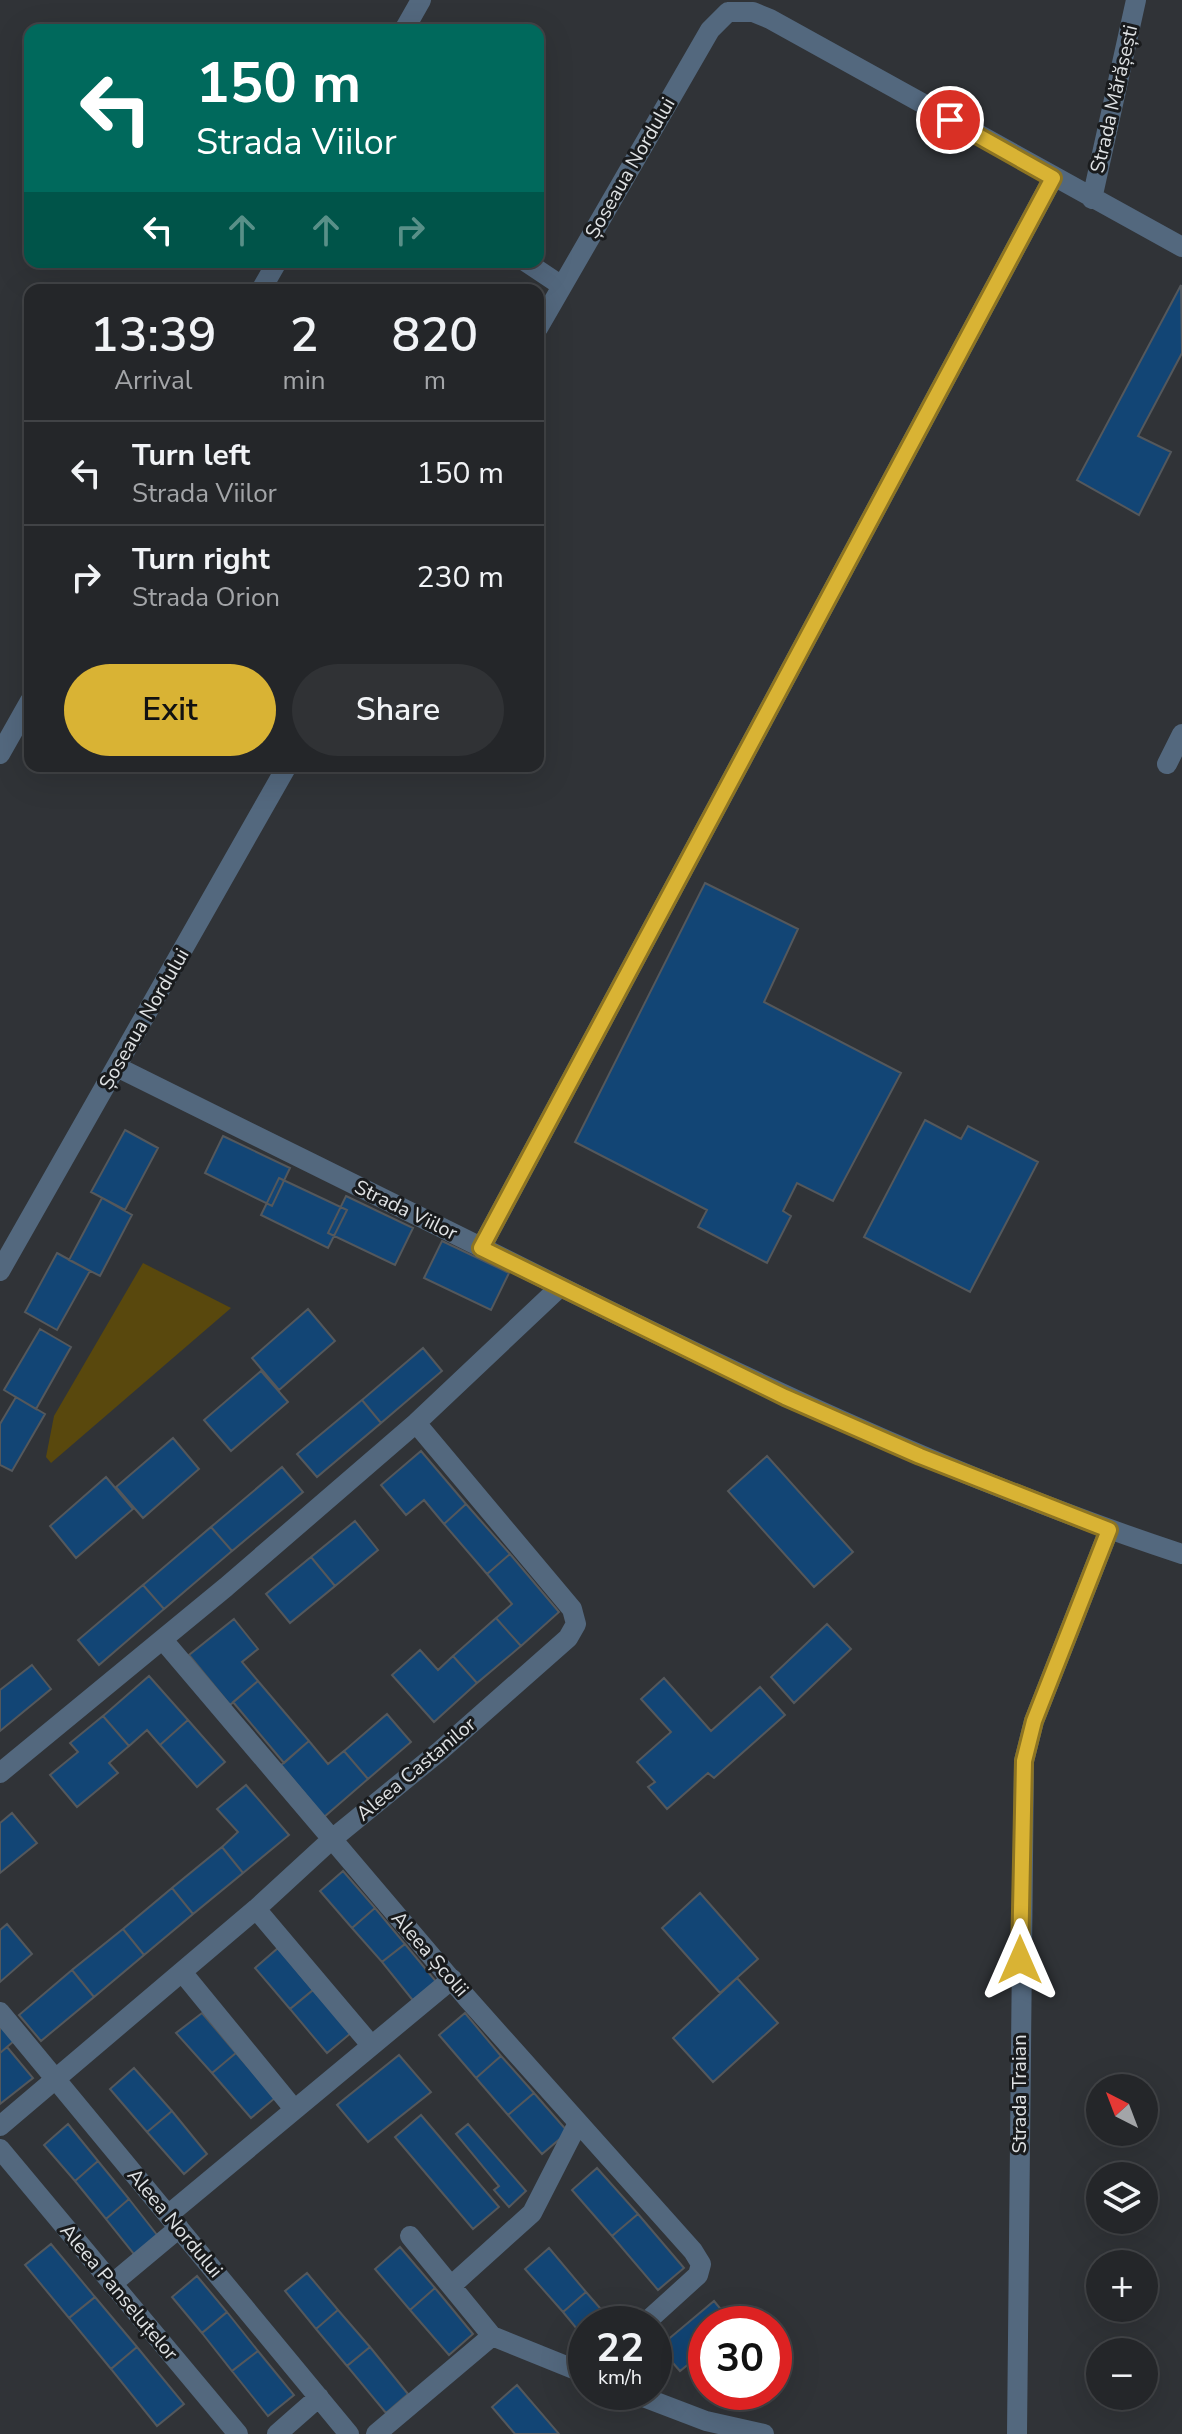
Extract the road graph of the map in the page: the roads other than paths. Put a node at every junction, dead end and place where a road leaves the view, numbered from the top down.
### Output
1 (421, 0) edge
2 (1136, 0) edge
3 (724, 6) edge
4 (757, 6) edge
5 (407, 24) edge
6 (1053, 178) junction
7 (1092, 199) junction
8 (1182, 247) edge
9 (535, 268) edge
10 (562, 286) junction
11 (544, 318) edge
12 (24, 712) edge
13 (1182, 734) edge
14 (0, 754) edge
15 (1167, 764) dead end
16 (281, 772) edge
17 (117, 1067) junction
18 (481, 1248) junction
19 (0, 1271) edge
20 (560, 1287) junction
21 (416, 1423) junction
22 (1109, 1530) junction
23 (1182, 1554) edge
24 (163, 1640) junction
25 (0, 1773) edge
26 (331, 1840) junction
27 (256, 1909) junction
28 (182, 1972) junction
29 (452, 1979) junction
30 (0, 2012) edge
31 (371, 2045) junction
32 (56, 2079) junction
33 (294, 2109) junction
34 (578, 2123) junction
35 (0, 2126) edge
36 (0, 2149) edge
37 (174, 2222) junction
38 (410, 2236) dead end
39 (112, 2284) junction
40 (451, 2286) junction
41 (664, 2306) edge
42 (492, 2336) junction
43 (568, 2367) edge
44 (319, 2397) junction
45 (669, 2410) edge
46 (705, 2427) edge
47 (238, 2434) edge
48 (277, 2434) edge
49 (349, 2434) edge
50 (376, 2434) edge
51 (764, 2434) edge
52 (1017, 2434) edge

1 - 5 street
2 - 7 street, Strada Mărășești
3 - 4 street
3 - 10 street, Șoseaua Nordului
4 - 6 street
6 - 7 street
6 - 18 street
7 - 8 street
9 - 10 street
10 - 11 street, Șoseaua Nordului
12 - 14 street
13 - 15 street
16 - 17 street, Șoseaua Nordului
17 - 18 street, Strada Viilor
17 - 19 street, Șoseaua Nordului
18 - 20 street, Strada Viilor
20 - 21 street
20 - 22 street, Strada Viilor
21 - 24 street
21 - 26 street, Aleea Castanilor
22 - 23 street, Strada Viilor
22 - 52 street, Strada Traian
24 - 25 street
24 - 26 street, Aleea Școlii
26 - 27 street, Aleea Castanilor
26 - 29 street, Aleea Școlii
27 - 28 street, Aleea Castanilor
27 - 31 street
28 - 32 street, Aleea Castanilor
28 - 33 street
29 - 31 street
29 - 34 street, Aleea Școlii
30 - 32 street, Aleea Nordului
31 - 33 street
32 - 35 street
32 - 37 street, Aleea Nordului
33 - 37 street
34 - 40 street
34 - 41 street, Aleea Școlii
36 - 39 street, Aleea Panseluțelor
37 - 39 street
37 - 44 street, Aleea Nordului
38 - 40 street
39 - 47 street, Aleea Panseluțelor
40 - 42 street
42 - 43 street
42 - 50 street
44 - 48 street
44 - 49 street, Aleea Nordului
45 - 46 street
46 - 51 street

